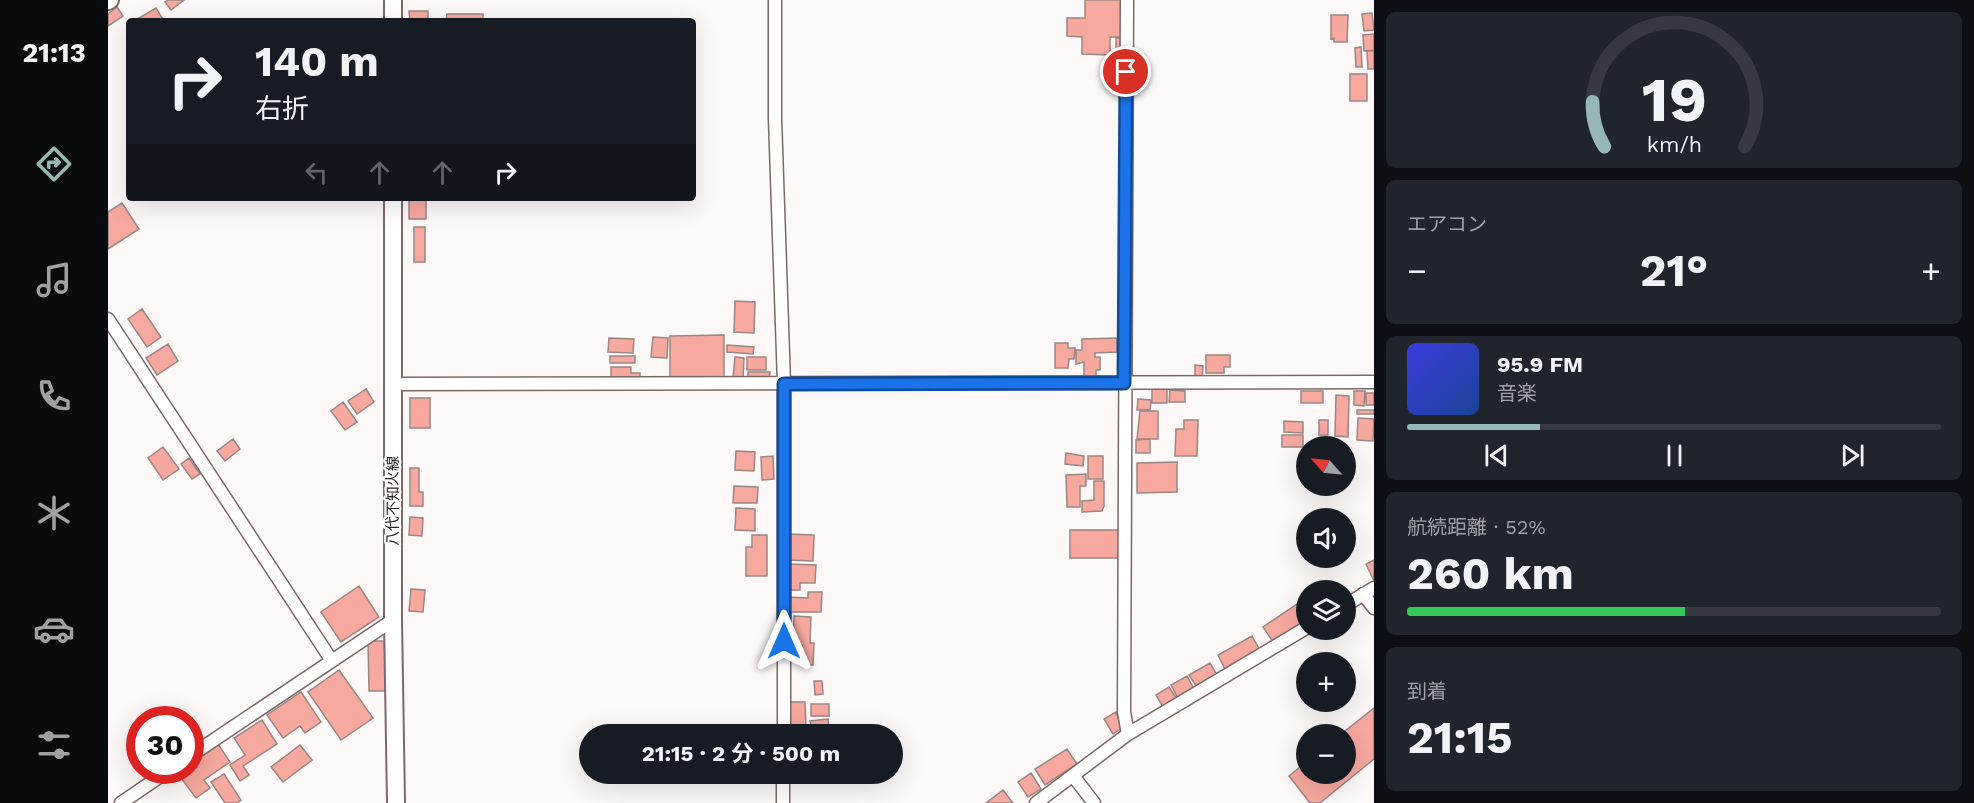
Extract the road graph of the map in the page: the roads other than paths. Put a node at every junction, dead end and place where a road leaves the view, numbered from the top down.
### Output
1 (393, 0) edge
2 (775, 0) edge
3 (1127, 0) edge
4 (393, 18) edge
5 (393, 201) edge
6 (108, 319) edge
7 (1374, 382) edge
8 (1124, 383) junction
9 (393, 384) junction
10 (784, 384) junction
11 (1369, 591) edge
12 (1356, 599) edge
13 (1374, 608) edge
14 (393, 620) junction
15 (1296, 634) edge
16 (332, 661) junction
17 (783, 724) edge
18 (1128, 734) junction
19 (204, 747) edge
20 (1074, 777) junction
21 (149, 784) edge
22 (783, 784) edge
23 (121, 803) edge
24 (396, 803) edge
25 (783, 803) edge
26 (1036, 803) edge
27 (1094, 803) edge

1 - 4 main road
2 - 10 street
3 - 8 street
5 - 9 main road, 八代不知火線
6 - 16 street
7 - 8 street
8 - 10 street
8 - 18 street
9 - 10 street
9 - 14 main road, 八代不知火線
10 - 17 street
11 - 12 street
11 - 13 street
14 - 16 street
14 - 24 main road, 八代不知火線
15 - 18 street
16 - 19 street
18 - 20 street
20 - 26 street
20 - 27 street
21 - 23 street
22 - 25 street

